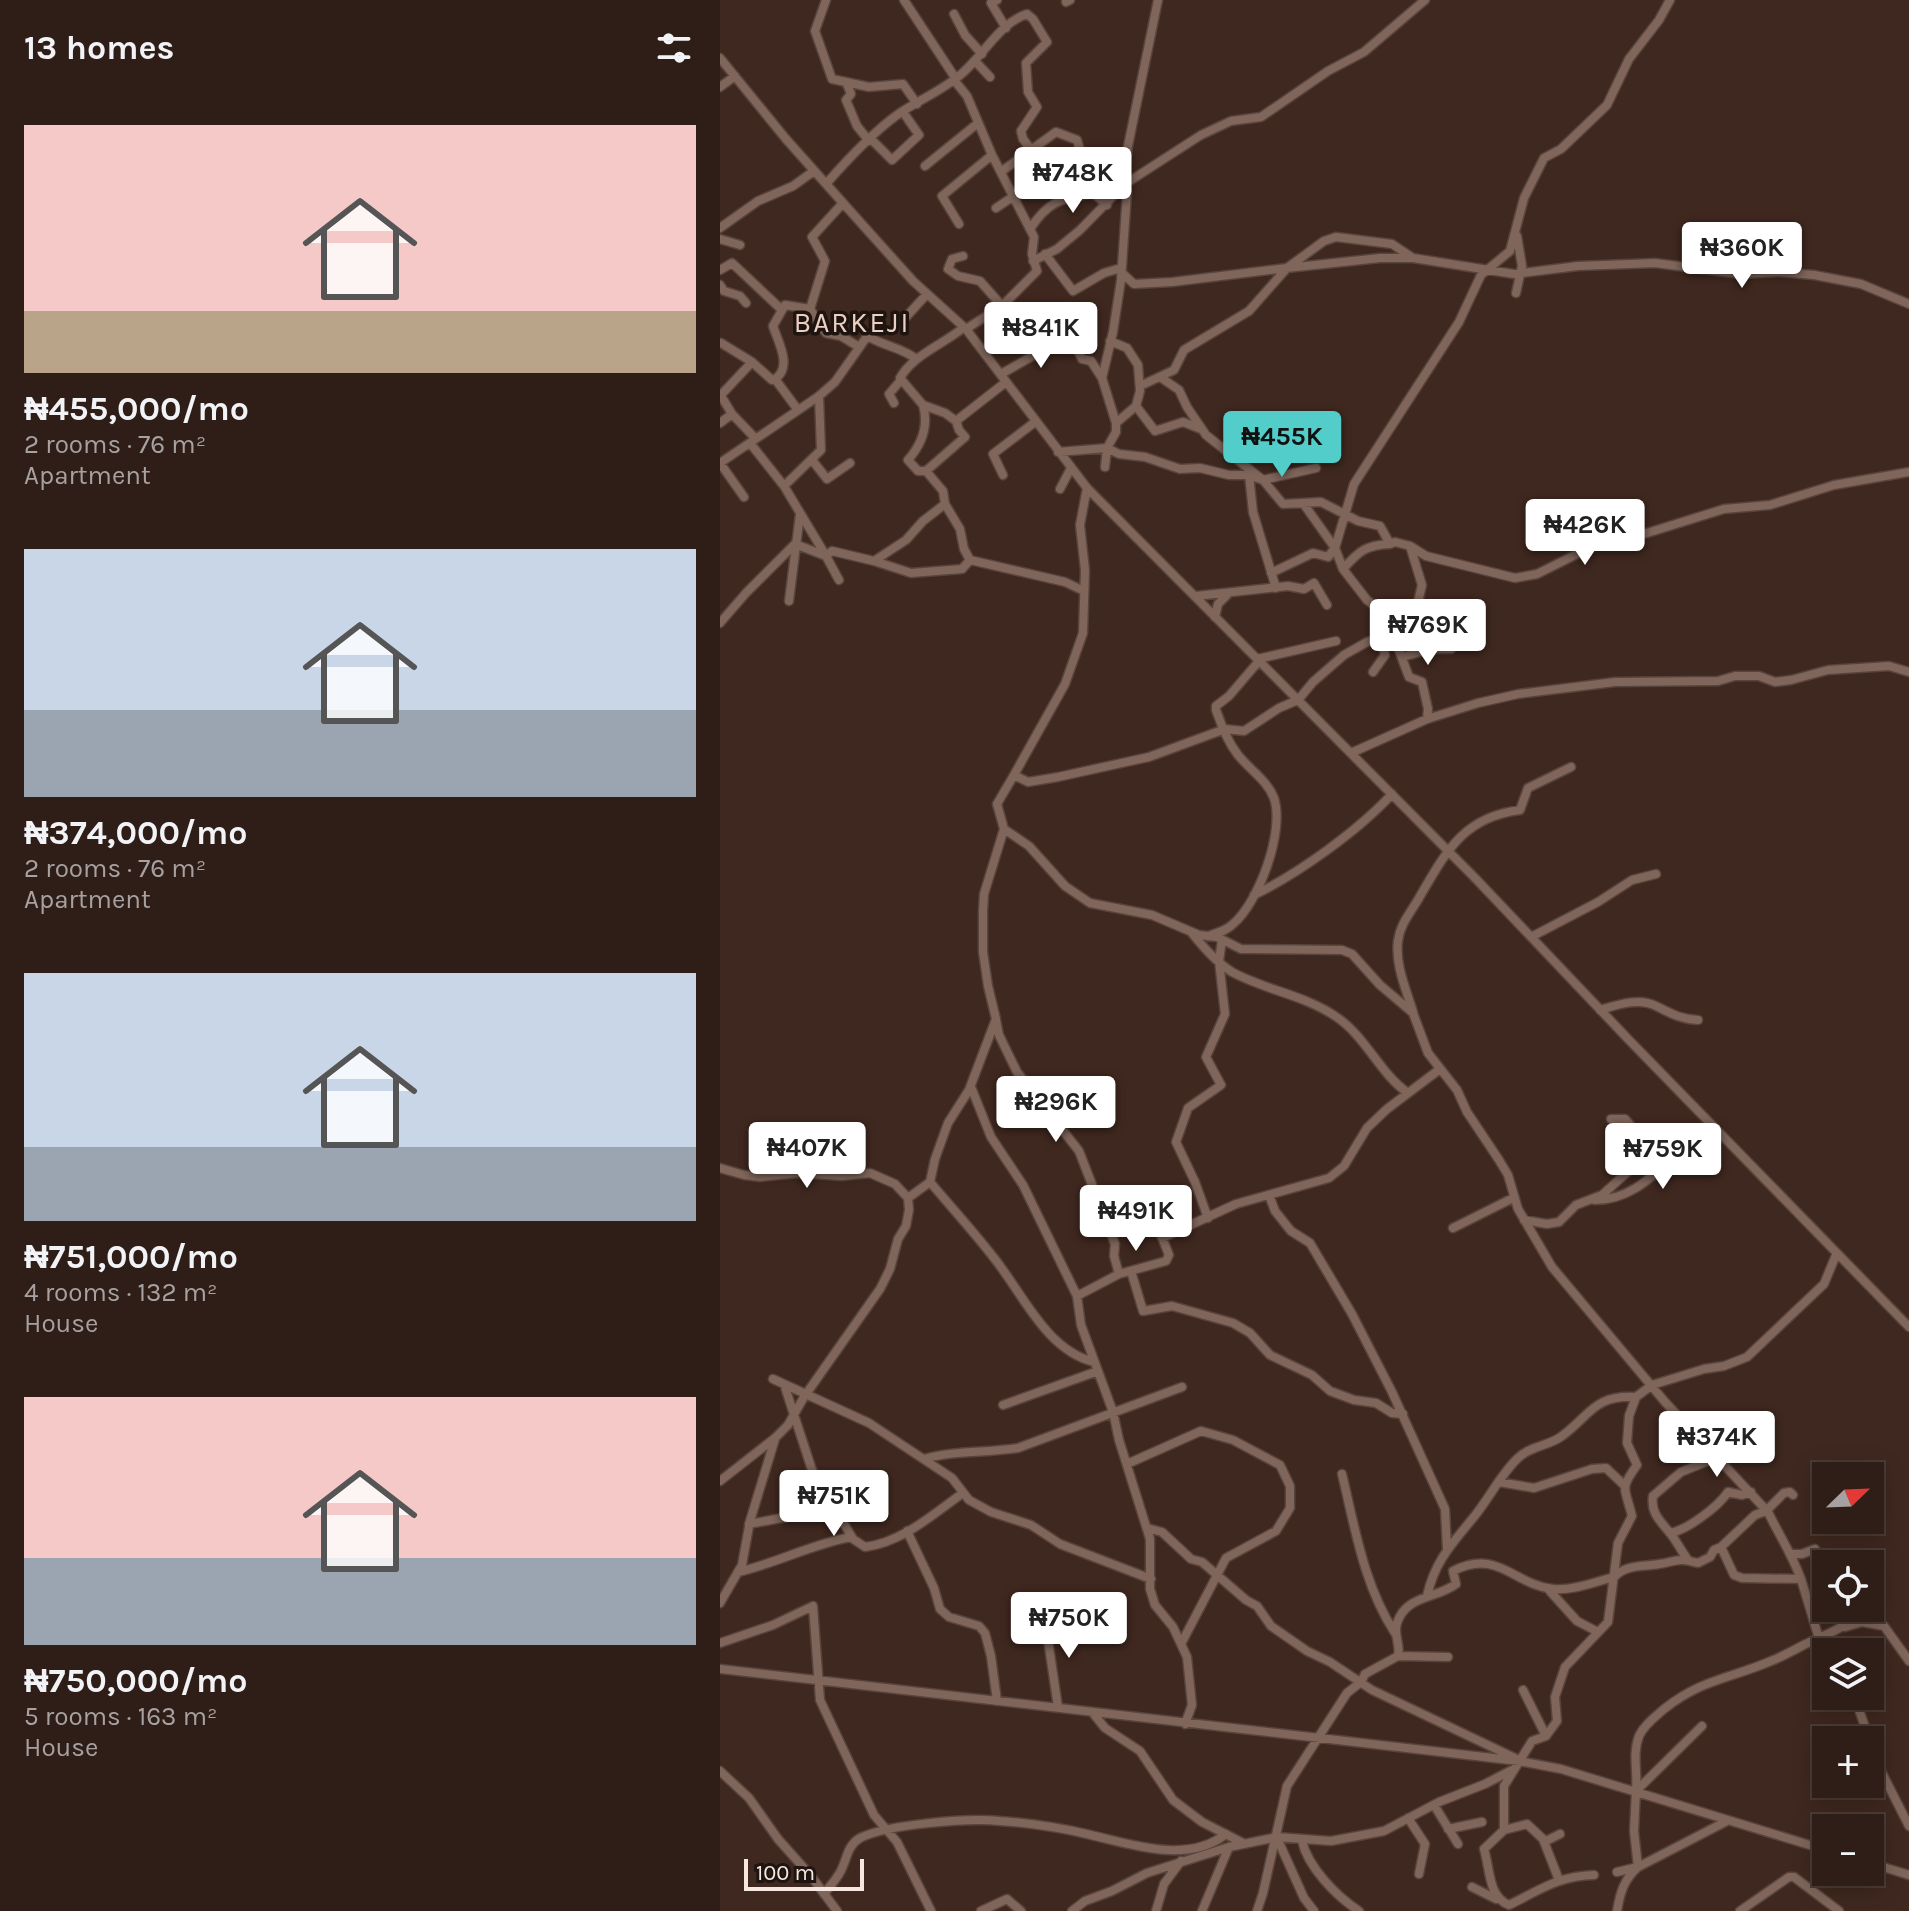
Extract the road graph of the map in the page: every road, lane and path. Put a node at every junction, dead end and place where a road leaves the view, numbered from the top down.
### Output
1 (826, 0) edge
2 (904, 0) edge
3 (997, 0) edge
4 (1158, 0) edge
5 (1425, 0) edge
6 (1670, 0) edge
7 (954, 14) dead end
8 (1006, 28) junction
9 (982, 54) junction
10 (720, 58) edge
11 (975, 61) junction
12 (735, 76) junction
13 (990, 77) dead end
14 (955, 79) junction
15 (846, 82) junction
16 (720, 87) edge
17 (917, 104) junction
18 (903, 112) junction
19 (978, 123) junction
20 (870, 140) junction
21 (1032, 151) junction
22 (992, 155) junction
23 (925, 166) dead end
24 (814, 171) junction
25 (1002, 171) junction
26 (826, 184) junction
27 (1125, 184) junction
28 (1093, 193) junction
29 (1014, 196) junction
30 (843, 203) junction
31 (1107, 205) junction
32 (996, 208) dead end
33 (959, 224) dead end
34 (720, 228) edge
35 (1030, 229) junction
36 (1516, 232) junction
37 (720, 239) edge
38 (740, 245) dead end
39 (1045, 254) junction
40 (963, 256) dead end
41 (1413, 258) junction
42 (1033, 261) junction
43 (1287, 268) junction
44 (720, 270) edge
45 (1121, 270) junction
46 (1487, 271) junction
47 (1520, 274) junction
48 (720, 285) edge
49 (1516, 293) dead end
50 (927, 294) junction
51 (746, 303) dead end
52 (1909, 304) edge
53 (1002, 306) junction
54 (810, 309) junction
55 (782, 310) junction
56 (906, 317) dead end
57 (964, 328) junction
58 (1110, 341) junction
59 (721, 343) edge
60 (859, 347) junction
61 (916, 359) junction
62 (752, 362) junction
63 (1160, 377) junction
64 (1003, 378) junction
65 (1102, 378) junction
66 (775, 379) junction
67 (901, 380) junction
68 (1140, 386) junction
69 (721, 394) edge
70 (819, 396) junction
71 (894, 403) dead end
72 (923, 405) junction
73 (1136, 406) junction
74 (798, 410) junction
75 (732, 414) junction
76 (956, 421) junction
77 (1035, 422) junction
78 (720, 423) edge
79 (1116, 423) junction
80 (1202, 429) junction
81 (753, 440) junction
82 (1107, 448) junction
83 (1058, 452) junction
84 (812, 460) junction
85 (720, 463) edge
86 (850, 463) dead end
87 (1105, 467) dead end
88 (1071, 468) junction
89 (1316, 468) dead end
90 (926, 471) junction
91 (1909, 472) edge
92 (1003, 475) dead end
93 (1249, 475) junction
94 (1263, 480) junction
95 (784, 486) junction
96 (1087, 488) junction
97 (1060, 489) dead end
98 (744, 497) dead end
99 (1303, 503) junction
100 (945, 504) junction
101 (800, 513) junction
102 (1346, 515) junction
103 (795, 544) junction
104 (1390, 544) junction
105 (1410, 546) junction
106 (1335, 548) junction
107 (826, 556) junction
108 (970, 560) junction
109 (874, 561) junction
110 (1343, 569) junction
111 (1271, 573) junction
112 (839, 580) dead end
113 (1276, 588) junction
114 (1084, 591) junction
115 (1229, 594) junction
116 (1196, 596) junction
117 (789, 601) dead end
118 (1327, 605) dead end
119 (1215, 617) junction
120 (720, 623) edge
121 (1443, 623) dead end
122 (1430, 626) junction
123 (1380, 637) junction
124 (1394, 637) junction
125 (1336, 641) dead end
126 (1451, 649) dead end
127 (1402, 657) junction
128 (1258, 660) junction
129 (1373, 672) dead end
130 (1909, 672) edge
131 (1298, 700) junction
132 (1427, 719) junction
133 (1223, 730) junction
134 (1351, 753) junction
135 (1571, 767) dead end
136 (1014, 775) junction
137 (1392, 794) junction
138 (1004, 829) junction
139 (1447, 850) junction
140 (1656, 874) dead end
141 (1253, 895) junction
142 (1192, 932) junction
143 (1208, 936) junction
144 (1531, 937) junction
145 (1222, 940) junction
146 (1219, 961) junction
147 (1600, 1010) junction
148 (1413, 1013) junction
149 (996, 1019) junction
150 (1698, 1020) dead end
151 (1440, 1069) junction
152 (971, 1086) junction
153 (1408, 1093) junction
154 (1611, 1119) dead end
155 (1713, 1127) junction
156 (720, 1168) edge
157 (930, 1182) junction
158 (1269, 1195) junction
159 (908, 1198) junction
160 (1513, 1198) junction
161 (1591, 1200) junction
162 (1208, 1218) junction
163 (1105, 1219) junction
164 (1524, 1220) junction
165 (1453, 1228) dead end
166 (1162, 1238) junction
167 (1836, 1255) junction
168 (1131, 1271) junction
169 (1119, 1274) junction
170 (1077, 1296) junction
171 (1909, 1327) edge
172 (1096, 1366) junction
173 (773, 1379) dead end
174 (784, 1384) junction
175 (1652, 1385) junction
176 (1182, 1387) dead end
177 (806, 1394) junction
178 (1636, 1397) junction
179 (1003, 1405) dead end
180 (1113, 1412) junction
181 (1403, 1414) junction
182 (794, 1415) junction
183 (775, 1438) junction
184 (1718, 1457) junction
185 (924, 1459) junction
186 (1127, 1464) junction
187 (1342, 1474) dead end
188 (720, 1481) edge
189 (1499, 1482) junction
190 (1624, 1485) junction
191 (1751, 1492) junction
192 (963, 1493) junction
193 (1793, 1495) dead end
194 (832, 1502) junction
195 (1766, 1511) junction
196 (749, 1524) junction
197 (1147, 1528) junction
198 (907, 1531) junction
199 (1671, 1533) junction
200 (851, 1537) junction
201 (1721, 1547) junction
202 (1447, 1549) junction
203 (1815, 1549) dead end
204 (1791, 1554) junction
205 (1688, 1560) junction
206 (738, 1572) junction
207 (1217, 1574) junction
208 (1614, 1577) junction
209 (1151, 1579) junction
210 (1801, 1579) junction
211 (1548, 1589) junction
212 (1427, 1596) junction
213 (720, 1603) edge
214 (1086, 1619) dead end
215 (1848, 1622) edge
216 (1598, 1632) junction
217 (1396, 1634) junction
218 (1819, 1638) junction
219 (1812, 1641) edge
220 (720, 1643) edge
221 (1181, 1644) junction
222 (1398, 1656) junction
223 (1448, 1657) dead end
224 (1909, 1661) edge
225 (720, 1669) edge
226 (818, 1681) junction
227 (1361, 1682) junction
228 (1523, 1690) dead end
229 (997, 1701) junction
230 (1058, 1707) junction
231 (1859, 1710) edge
232 (1091, 1712) junction
233 (1185, 1724) junction
234 (1702, 1726) dead end
235 (1546, 1736) junction
236 (1316, 1737) junction
237 (1516, 1765) junction
238 (720, 1771) edge
239 (1636, 1791) junction
240 (1434, 1805) junction
241 (1408, 1818) junction
242 (1727, 1821) junction
243 (1482, 1822) dead end
244 (1909, 1826) edge
245 (884, 1829) junction
246 (1448, 1829) junction
247 (1504, 1830) junction
248 (1226, 1834) junction
249 (1560, 1834) dead end
250 (1277, 1837) junction
251 (1302, 1841) junction
252 (1544, 1842) junction
253 (1243, 1843) junction
254 (1458, 1844) dead end
255 (1812, 1846) edge
256 (1229, 1847) junction
257 (1182, 1860) junction
258 (1638, 1867) junction
259 (1884, 1867) edge
260 (1617, 1872) dead end
261 (1419, 1874) dead end
262 (1594, 1875) dead end
263 (1909, 1875) edge
264 (1559, 1880) junction
265 (1472, 1887) dead end
266 (824, 1894) junction
267 (1504, 1906) edge
268 (837, 1911) edge
269 (931, 1911) edge
270 (981, 1911) edge
271 (1021, 1911) edge
272 (1072, 1911) edge
273 (1156, 1911) edge
274 (1202, 1911) edge
275 (1257, 1911) edge
276 (1314, 1911) edge
277 (1359, 1911) edge
278 (1617, 1911) edge
279 (1740, 1911) edge
280 (1839, 1911) edge

1 - 15 street
2 - 14 street
3 - 8 street
4 - 27 street
5 - 27 street
6 - 36 street
7 - 9 street
8 - 9 street
8 - 21 street
9 - 11 street
10 - 12 street
11 - 13 street
11 - 14 street
12 - 16 street
12 - 24 street
14 - 17 street
14 - 19 street
15 - 17 street
15 - 20 street
17 - 18 street
18 - 20 street
18 - 20 street
19 - 22 street
19 - 23 street
20 - 26 street
21 - 25 street
21 - 28 street
22 - 25 street
22 - 33 street
24 - 26 street
24 - 34 street
25 - 29 street
26 - 30 street
27 - 31 street
27 - 45 street
28 - 31 street
28 - 35 street
29 - 32 street
29 - 35 street
30 - 50 street
30 - 54 street
31 - 39 street
35 - 42 street
36 - 46 street
36 - 47 street
37 - 38 street
39 - 42 street
39 - 45 street
40 - 53 street
41 - 43 street
41 - 43 street
41 - 46 street
42 - 53 street
43 - 45 street
43 - 63 street
44 - 55 street
45 - 58 street
46 - 47 street
46 - 102 street
47 - 49 street
47 - 52 street
48 - 51 street
50 - 56 street
50 - 57 street
53 - 57 street
54 - 55 street
54 - 60 street
55 - 66 street
57 - 61 street
57 - 64 street
58 - 65 street
58 - 68 street
59 - 62 street
60 - 61 street
60 - 70 street
61 - 67 street
62 - 66 street
62 - 69 street
63 - 68 street
63 - 80 street
64 - 65 street
64 - 76 street
64 - 77 street
65 - 79 street
66 - 74 street
67 - 71 street
67 - 72 street
68 - 73 street
69 - 75 street
70 - 74 street
70 - 84 street
72 - 76 street
72 - 90 street
73 - 79 street
73 - 80 street
74 - 81 street
75 - 78 street
75 - 81 street
76 - 90 street
77 - 83 street
77 - 92 street
79 - 82 street
80 - 94 street
81 - 85 street
81 - 95 street
82 - 83 street
82 - 87 street
82 - 93 street
83 - 88 street
84 - 86 street
84 - 95 street
85 - 98 street
88 - 96 street
88 - 97 street
89 - 94 street
90 - 100 street
91 - 105 street
93 - 94 street
93 - 111 street
94 - 99 street
95 - 101 street
96 - 114 street
96 - 116 street
99 - 102 street
99 - 106 street
100 - 108 street
100 - 109 street
101 - 103 street
101 - 107 street
102 - 104 street
102 - 106 street
103 - 107 street
103 - 117 street
103 - 120 street
104 - 105 street
104 - 110 street
105 - 122 street
106 - 110 street
106 - 111 street
107 - 109 street
107 - 112 street
108 - 109 street
108 - 114 street
110 - 123 street
111 - 113 street
113 - 115 street
113 - 118 street
114 - 136 street
115 - 116 street
115 - 119 street
116 - 119 street
119 - 128 street
121 - 122 street
122 - 124 street
123 - 124 street
123 - 129 street
123 - 131 street
124 - 127 street
125 - 128 street
126 - 127 street
127 - 132 street
128 - 131 street
128 - 133 street
130 - 132 street
131 - 133 street
131 - 134 street
132 - 134 street
133 - 136 street
133 - 141 street
134 - 137 street
135 - 139 street
136 - 138 street
137 - 139 street
137 - 141 street
138 - 142 street
138 - 149 street
139 - 144 street
139 - 148 street
140 - 144 street
141 - 143 street
142 - 143 street
142 - 146 street
143 - 145 street
144 - 147 street
145 - 146 street
145 - 148 street
146 - 153 street
146 - 162 street
147 - 150 street
147 - 155 street
148 - 151 street
149 - 152 street
149 - 163 street
151 - 153 street
151 - 160 street
152 - 157 street
152 - 170 street
153 - 158 street
154 - 161 street
155 - 161 street
155 - 167 street
156 - 159 street
157 - 159 street
157 - 172 street
158 - 162 street
158 - 181 street
159 - 177 street
160 - 164 street
160 - 165 street
161 - 164 street
162 - 166 street
163 - 166 street
163 - 169 street
164 - 175 street
166 - 168 street
167 - 171 street
167 - 175 street
168 - 169 street
168 - 181 street
169 - 170 street
170 - 172 street
172 - 179 street
172 - 180 street
173 - 174 street
174 - 177 street
174 - 182 street
175 - 178 street
175 - 184 street
176 - 180 street
177 - 182 street
177 - 185 street
178 - 189 street
178 - 190 street
180 - 185 street
180 - 186 street
181 - 202 street
182 - 183 street
182 - 194 street
183 - 188 street
183 - 196 street
184 - 191 street
184 - 199 street
185 - 192 street
186 - 197 street
186 - 207 street
187 - 217 street
189 - 190 street
189 - 202 street
190 - 208 street
191 - 195 street
191 - 199 street
192 - 198 street
192 - 209 street
193 - 195 street
194 - 196 street
194 - 200 street
195 - 201 street
195 - 204 street
196 - 206 street
197 - 207 street
197 - 209 street
198 - 200 street
198 - 229 street
199 - 205 street
200 - 206 street
201 - 205 street
201 - 210 street
202 - 212 street
203 - 204 street
204 - 210 street
205 - 208 street
206 - 213 street
207 - 221 street
207 - 227 street
208 - 211 street
208 - 216 street
209 - 221 street
210 - 218 street
211 - 212 street
211 - 216 street
212 - 217 street
214 - 230 street
215 - 218 street
216 - 235 street
217 - 222 street
218 - 224 street
219 - 239 street
220 - 226 street
221 - 233 street
222 - 223 street
222 - 227 street
225 - 226 street
226 - 229 street
226 - 245 street
227 - 236 street
227 - 237 street
228 - 235 street
229 - 230 street
230 - 232 street
231 - 244 street
232 - 233 street
232 - 248 street
233 - 236 street
234 - 239 street
235 - 237 street
236 - 237 street
236 - 250 street
237 - 239 street
237 - 240 street
237 - 247 street
238 - 266 street
239 - 242 street
239 - 258 street
240 - 241 street
240 - 246 street
241 - 251 street
241 - 261 street
242 - 255 street
242 - 258 street
243 - 246 street
245 - 248 street
245 - 266 street
245 - 269 street
246 - 254 street
247 - 252 street
247 - 267 street
248 - 253 street
249 - 252 street
250 - 251 street
250 - 253 street
250 - 275 street
250 - 276 street
251 - 277 street
252 - 264 street
253 - 256 street
256 - 257 street
256 - 274 street
257 - 272 street
257 - 273 street
258 - 260 street
258 - 278 street
259 - 263 street
262 - 264 street
264 - 267 street
265 - 267 street
266 - 268 street
270 - 271 street
279 - 280 street

